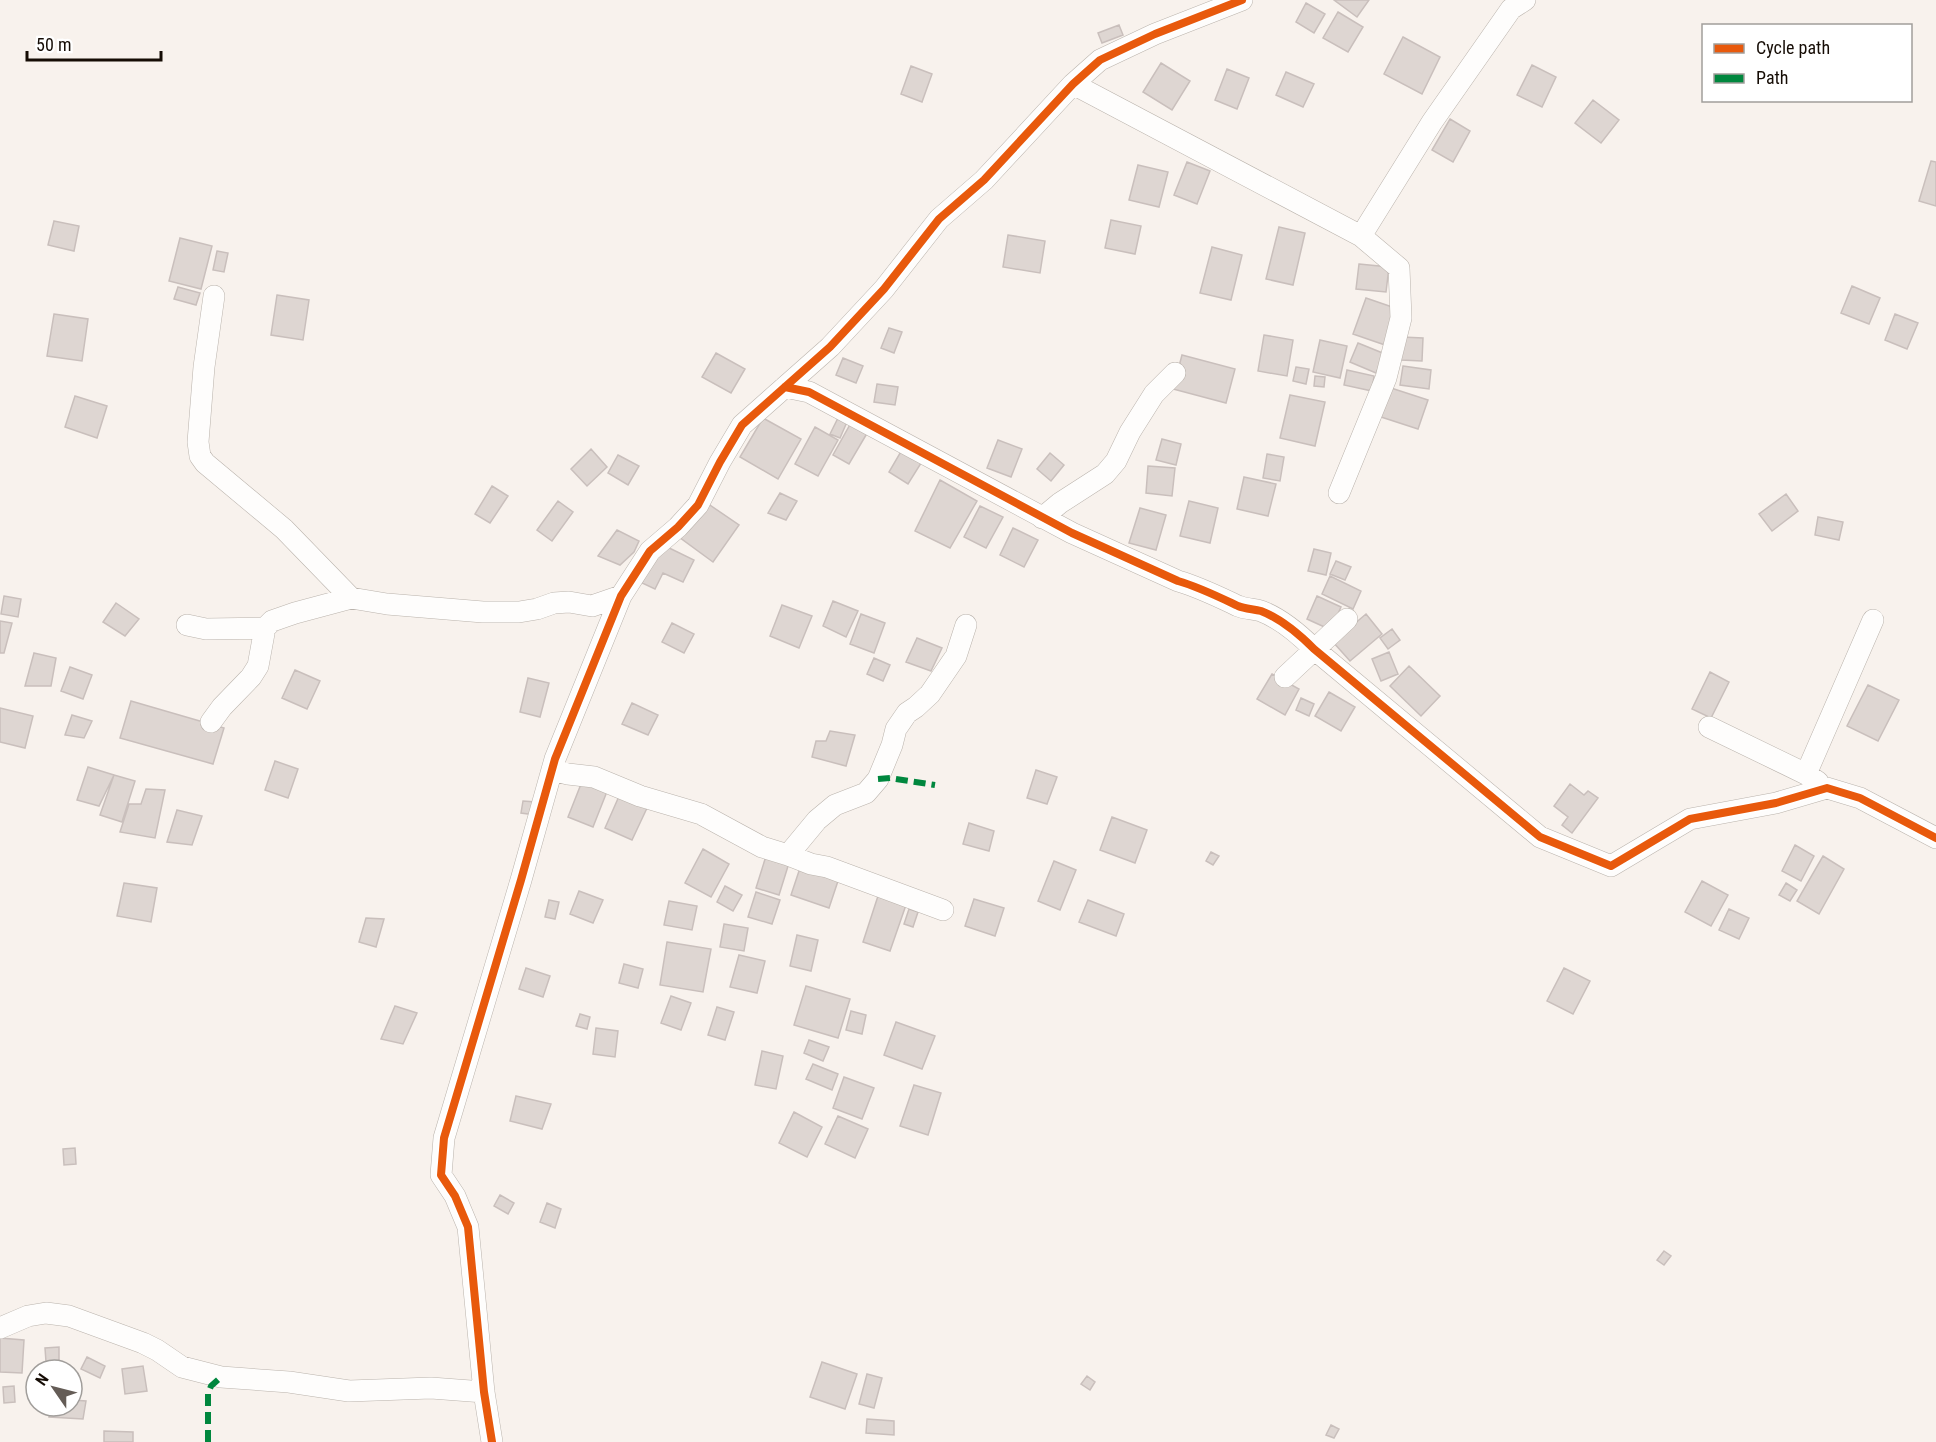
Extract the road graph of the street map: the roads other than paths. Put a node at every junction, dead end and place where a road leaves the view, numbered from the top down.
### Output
1 (1242, 0) edge
2 (1526, 0) edge
3 (1073, 84) junction
4 (1361, 236) junction
5 (214, 296) dead end
6 (1175, 373) dead end
7 (785, 387) junction
8 (1339, 493) dead end
9 (1042, 518) junction
10 (621, 596) junction
11 (351, 598) junction
12 (1347, 619) dead end
13 (1873, 620) dead end
14 (187, 625) dead end
15 (966, 625) dead end
16 (265, 628) junction
17 (1314, 649) junction
18 (1286, 677) dead end
19 (211, 722) dead end
20 (1709, 727) dead end
21 (552, 770) junction
22 (1806, 774) junction
23 (1827, 788) junction
24 (1936, 838) edge
25 (788, 855) junction
26 (943, 910) dead end
27 (0, 1328) edge
28 (484, 1392) junction
29 (492, 1442) edge

1 - 3 street
2 - 4 street
3 - 4 street
3 - 7 street
4 - 8 street
5 - 11 street
6 - 9 street
7 - 9 street
7 - 10 street
9 - 17 street
10 - 11 street
10 - 21 street
11 - 16 street
12 - 17 street
13 - 22 street
14 - 16 street
15 - 25 street
16 - 19 street
17 - 18 street
17 - 23 street
20 - 22 street
21 - 25 street
21 - 28 street
22 - 23 street
23 - 24 street
25 - 26 street
27 - 28 street
28 - 29 street

